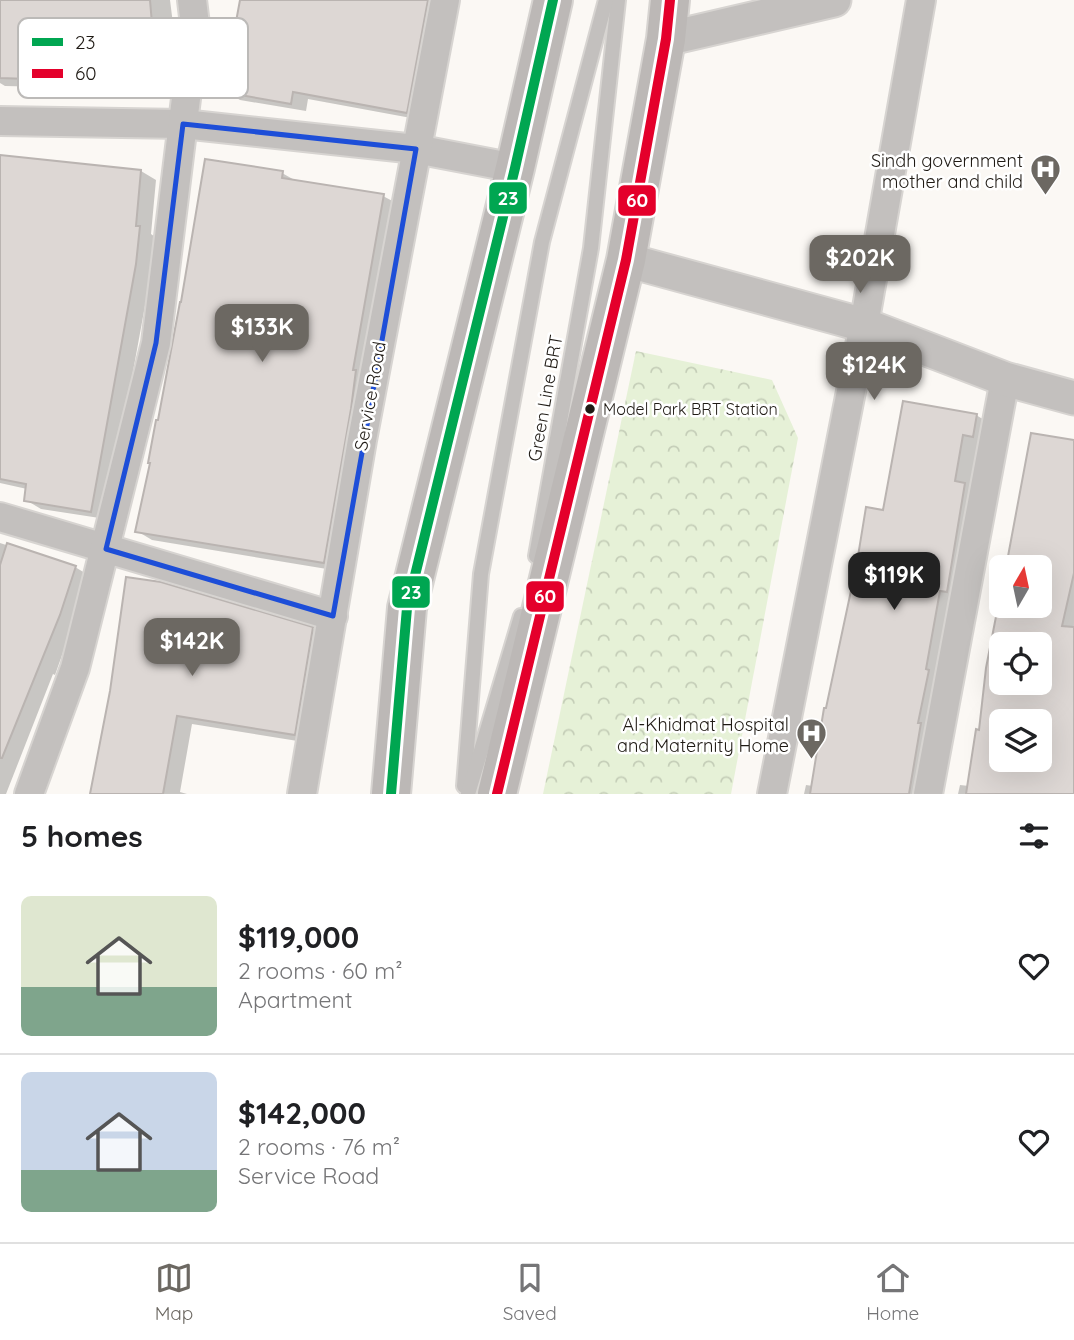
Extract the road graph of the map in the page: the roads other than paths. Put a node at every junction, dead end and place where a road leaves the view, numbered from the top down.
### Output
1 (445, 0) edge
2 (553, 0) edge
3 (606, 0) edge
4 (618, 0) edge
5 (670, 0) edge
6 (834, 0) edge
7 (921, 0) edge
8 (666, 38) junction
9 (186, 98) edge
10 (0, 121) edge
11 (183, 124) junction
12 (416, 149) junction
13 (515, 168) junction
14 (626, 260) junction
15 (864, 325) junction
16 (1005, 379) junction
17 (1074, 398) edge
18 (0, 517) edge
19 (106, 549) junction
20 (533, 570) dead end
21 (527, 597) dead end
22 (333, 617) junction
23 (29, 794) edge
24 (302, 794) edge
25 (391, 794) edge
26 (466, 794) edge
27 (497, 794) edge
28 (772, 794) edge
29 (928, 794) edge

1 - 12 street, Service Road
2 - 13 main road
3 - 26 lane, Green Line BRT
4 - 20 lane, Green Line BRT
5 - 8 main road
6 - 8 street
7 - 15 street
8 - 14 main road
9 - 11 street
10 - 11 street
11 - 12 street
11 - 19 street
12 - 13 street
12 - 22 street, Service Road
13 - 25 main road
14 - 15 street
14 - 27 main road
15 - 16 street
15 - 28 street
16 - 17 street
16 - 29 street
18 - 19 street
19 - 22 street
19 - 23 street
21 - 26 lane, Green Line BRT
22 - 24 street, Service Road

